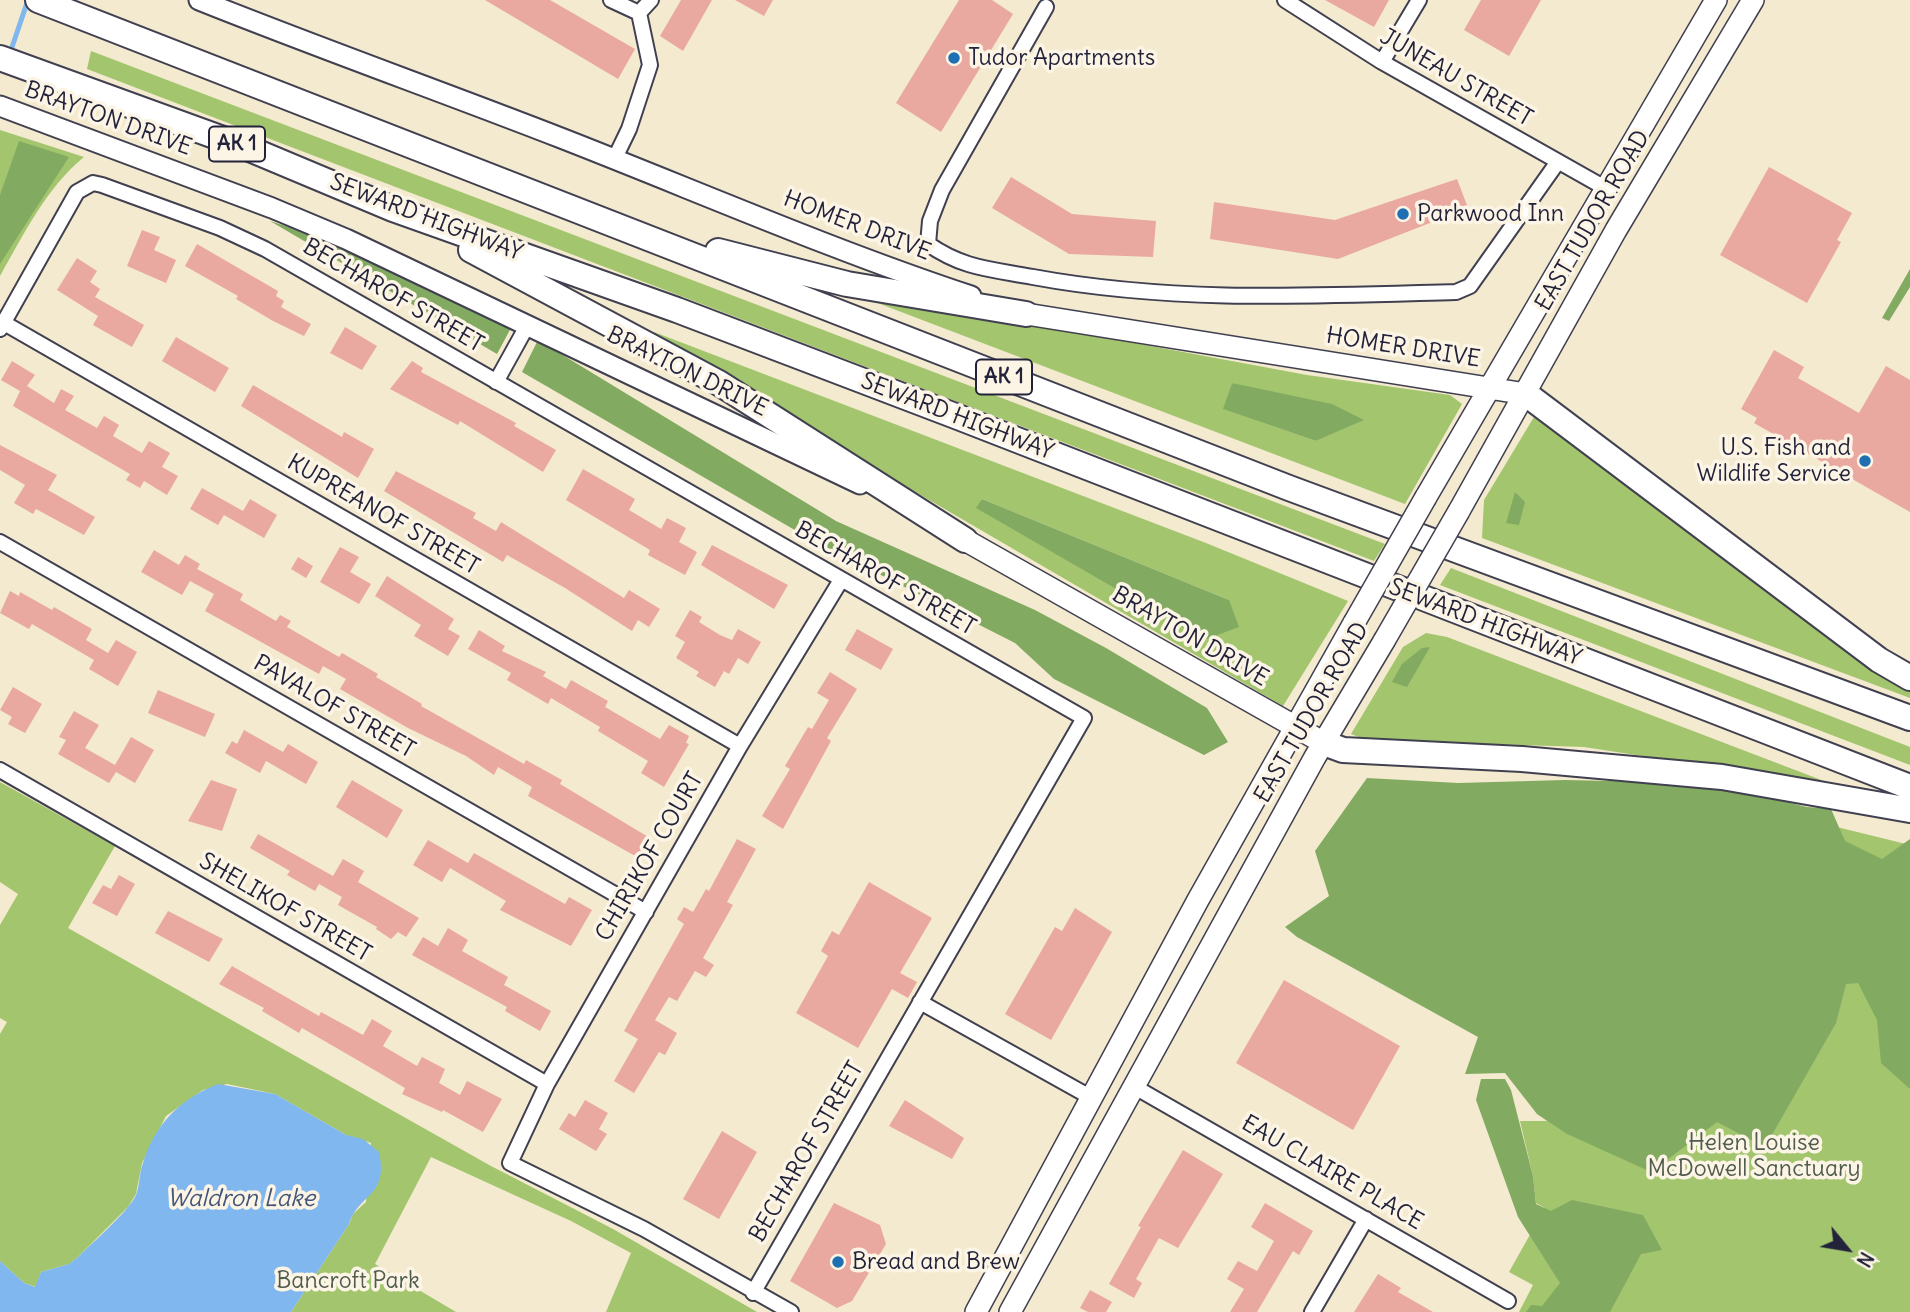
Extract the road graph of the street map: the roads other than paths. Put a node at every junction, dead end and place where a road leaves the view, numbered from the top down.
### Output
1 (38, 0) edge
2 (199, 0) edge
3 (611, 0) edge
4 (652, 0) edge
5 (1285, 0) edge
6 (1419, 0) edge
7 (1716, 0) edge
8 (1753, 0) edge
9 (1043, 2) edge
10 (639, 13) junction
11 (0, 58) edge
12 (1382, 62) junction
13 (0, 106) edge
14 (614, 160) junction
15 (1557, 163) junction
16 (1607, 189) junction
17 (393, 209) junction
18 (614, 225) junction
19 (1026, 314) junction
20 (2, 326) edge
21 (527, 326) junction
22 (496, 382) junction
23 (1488, 389) junction
24 (1526, 394) junction
25 (965, 540) junction
26 (0, 542) edge
27 (841, 580) junction
28 (1910, 678) edge
29 (1910, 718) edge
30 (1294, 727) junction
31 (1324, 743) junction
32 (740, 746) junction
33 (0, 770) edge
34 (1910, 787) edge
35 (1910, 810) edge
36 (646, 912) junction
37 (920, 1002) junction
38 (547, 1084) junction
39 (1133, 1086) junction
40 (1093, 1098) junction
41 (1366, 1219) junction
42 (753, 1293) junction
43 (1508, 1301) dead end
44 (790, 1312) edge
45 (976, 1312) edge
46 (1010, 1312) edge
47 (1312, 1312) edge

1 - 18 highway, AK 1
2 - 14 main road, HOMER DRIVE
3 - 10 street
4 - 10 street
5 - 12 street, JUNEAU STREET
6 - 12 street
7 - 16 main road, EAST TUDOR ROAD
8 - 24 main road, EAST TUDOR ROAD
9 - 15 street, HOMER DRIVE
10 - 14 street
11 - 17 highway, SEWARD HIGHWAY / AK 1
12 - 15 street, JUNEAU STREET
13 - 21 main road, BRAYTON DRIVE
14 - 19 main road, HOMER DRIVE
15 - 16 street, JUNEAU STREET
16 - 23 main road, EAST TUDOR ROAD
17 - 25 highway
17 - 34 highway, SEWARD HIGHWAY / AK 1
18 - 19 highway
18 - 29 highway, AK 1
19 - 23 main road, HOMER DRIVE
20 - 22 street, BECHAROF STREET
20 - 32 street, KUPREANOF STREET
21 - 22 street
21 - 25 main road, BRAYTON DRIVE
22 - 27 street, BECHAROF STREET
23 - 24 main road, HOMER DRIVE
23 - 30 main road, EAST TUDOR ROAD, bridge
24 - 28 highway
24 - 31 main road, EAST TUDOR ROAD, bridge
25 - 30 main road, BRAYTON DRIVE
26 - 36 street, PAVALOF STREET
27 - 32 street, CHIRIKOF COURT
27 - 37 street, BECHAROF STREET
30 - 31 main road, BRAYTON DRIVE
30 - 40 main road, EAST TUDOR ROAD
31 - 35 highway
31 - 39 main road, EAST TUDOR ROAD
32 - 36 street, CHIRIKOF COURT
33 - 38 street, SHELIKOF STREET
36 - 38 street, CHIRIKOF COURT
37 - 40 street
37 - 42 street, BECHAROF STREET
38 - 42 street, CHIRIKOF COURT
39 - 41 street, EAU CLAIRE PLACE
39 - 46 main road, EAST TUDOR ROAD
40 - 45 main road, EAST TUDOR ROAD
41 - 43 street, EAU CLAIRE PLACE
41 - 47 street
42 - 44 street

